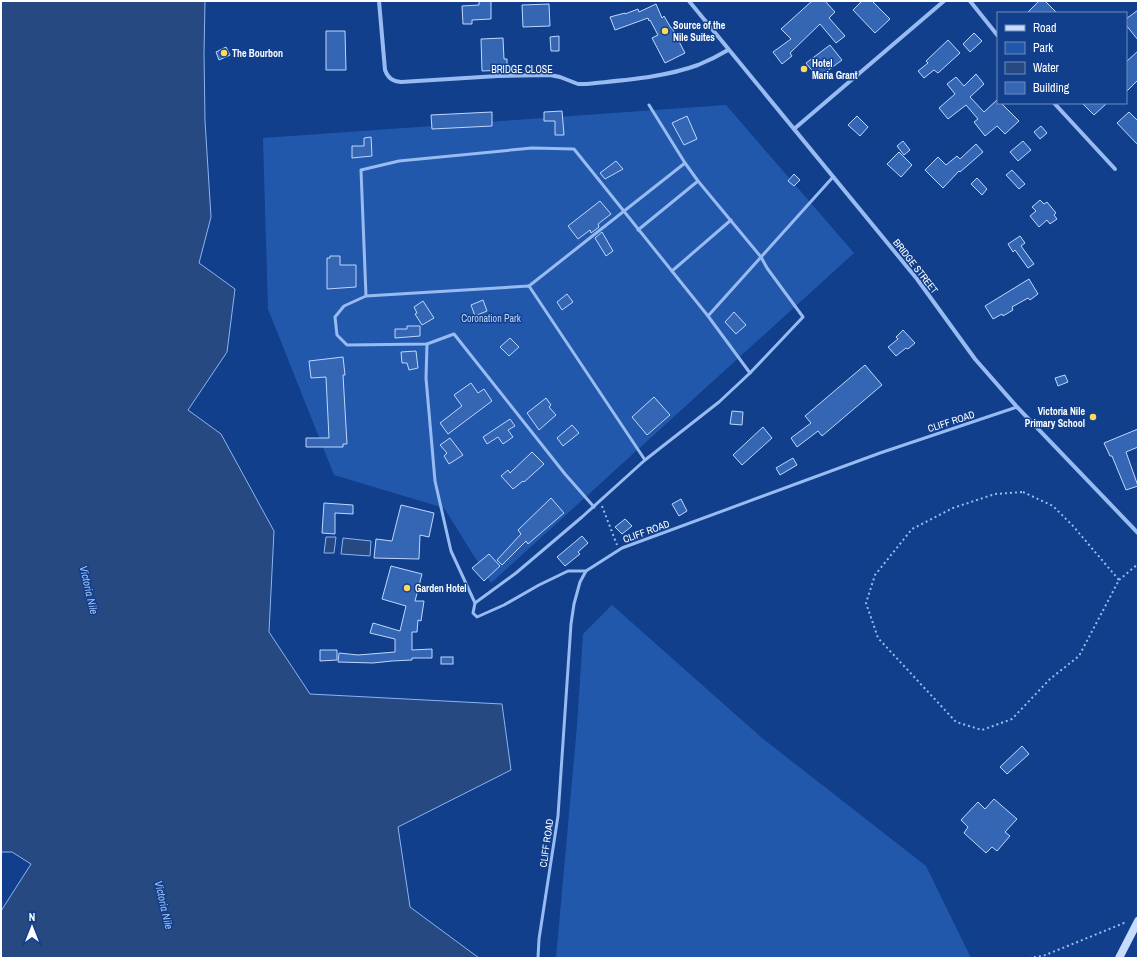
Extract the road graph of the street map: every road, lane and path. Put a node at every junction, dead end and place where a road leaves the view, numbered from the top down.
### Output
1 (379, 1) edge
2 (689, 1) edge
3 (944, 1) edge
4 (970, 1) edge
5 (997, 35) edge
6 (728, 50) junction
7 (1055, 104) edge
8 (649, 106) dead end
9 (794, 129) junction
10 (686, 163) junction
11 (1115, 169) dead end
12 (833, 177) junction
13 (698, 181) junction
14 (624, 212) junction
15 (731, 220) junction
16 (638, 230) junction
17 (761, 257) junction
18 (672, 271) junction
19 (529, 286) junction
20 (366, 296) junction
21 (708, 316) junction
22 (427, 344) junction
23 (750, 373) junction
24 (1017, 407) junction
25 (644, 460) junction
26 (600, 501) junction
27 (594, 506) junction
28 (1138, 533) edge
29 (618, 550) junction
30 (1138, 564) edge
31 (586, 571) junction
32 (1119, 580) junction
33 (475, 604) junction
34 (1137, 923) edge
35 (538, 958) edge
36 (1029, 958) edge
37 (1118, 958) edge

1 - 6 street, BRIDGE CLOSE
2 - 6 street, BRIDGE STREET
3 - 9 street
4 - 5 street
6 - 9 street, BRIDGE STREET
7 - 11 street
8 - 10 lane
9 - 12 street, BRIDGE STREET
10 - 13 lane
10 - 14 lane
12 - 17 lane
12 - 24 street, BRIDGE STREET
13 - 15 lane
13 - 16 lane
14 - 16 lane
14 - 19 lane
14 - 20 lane
15 - 17 lane
15 - 18 lane
16 - 18 lane
17 - 21 lane
17 - 23 lane
18 - 21 lane
19 - 20 lane
19 - 25 lane
20 - 22 lane
21 - 23 lane
22 - 27 lane
22 - 33 lane
23 - 25 lane
24 - 28 street, BRIDGE STREET
24 - 29 lane, CLIFF ROAD
25 - 26 lane
26 - 27 lane
26 - 29 path
27 - 33 lane
29 - 31 lane, CLIFF ROAD
30 - 32 path
31 - 33 lane
31 - 35 lane, CLIFF ROAD
32 - 32 path
34 - 36 path
34 - 37 street

